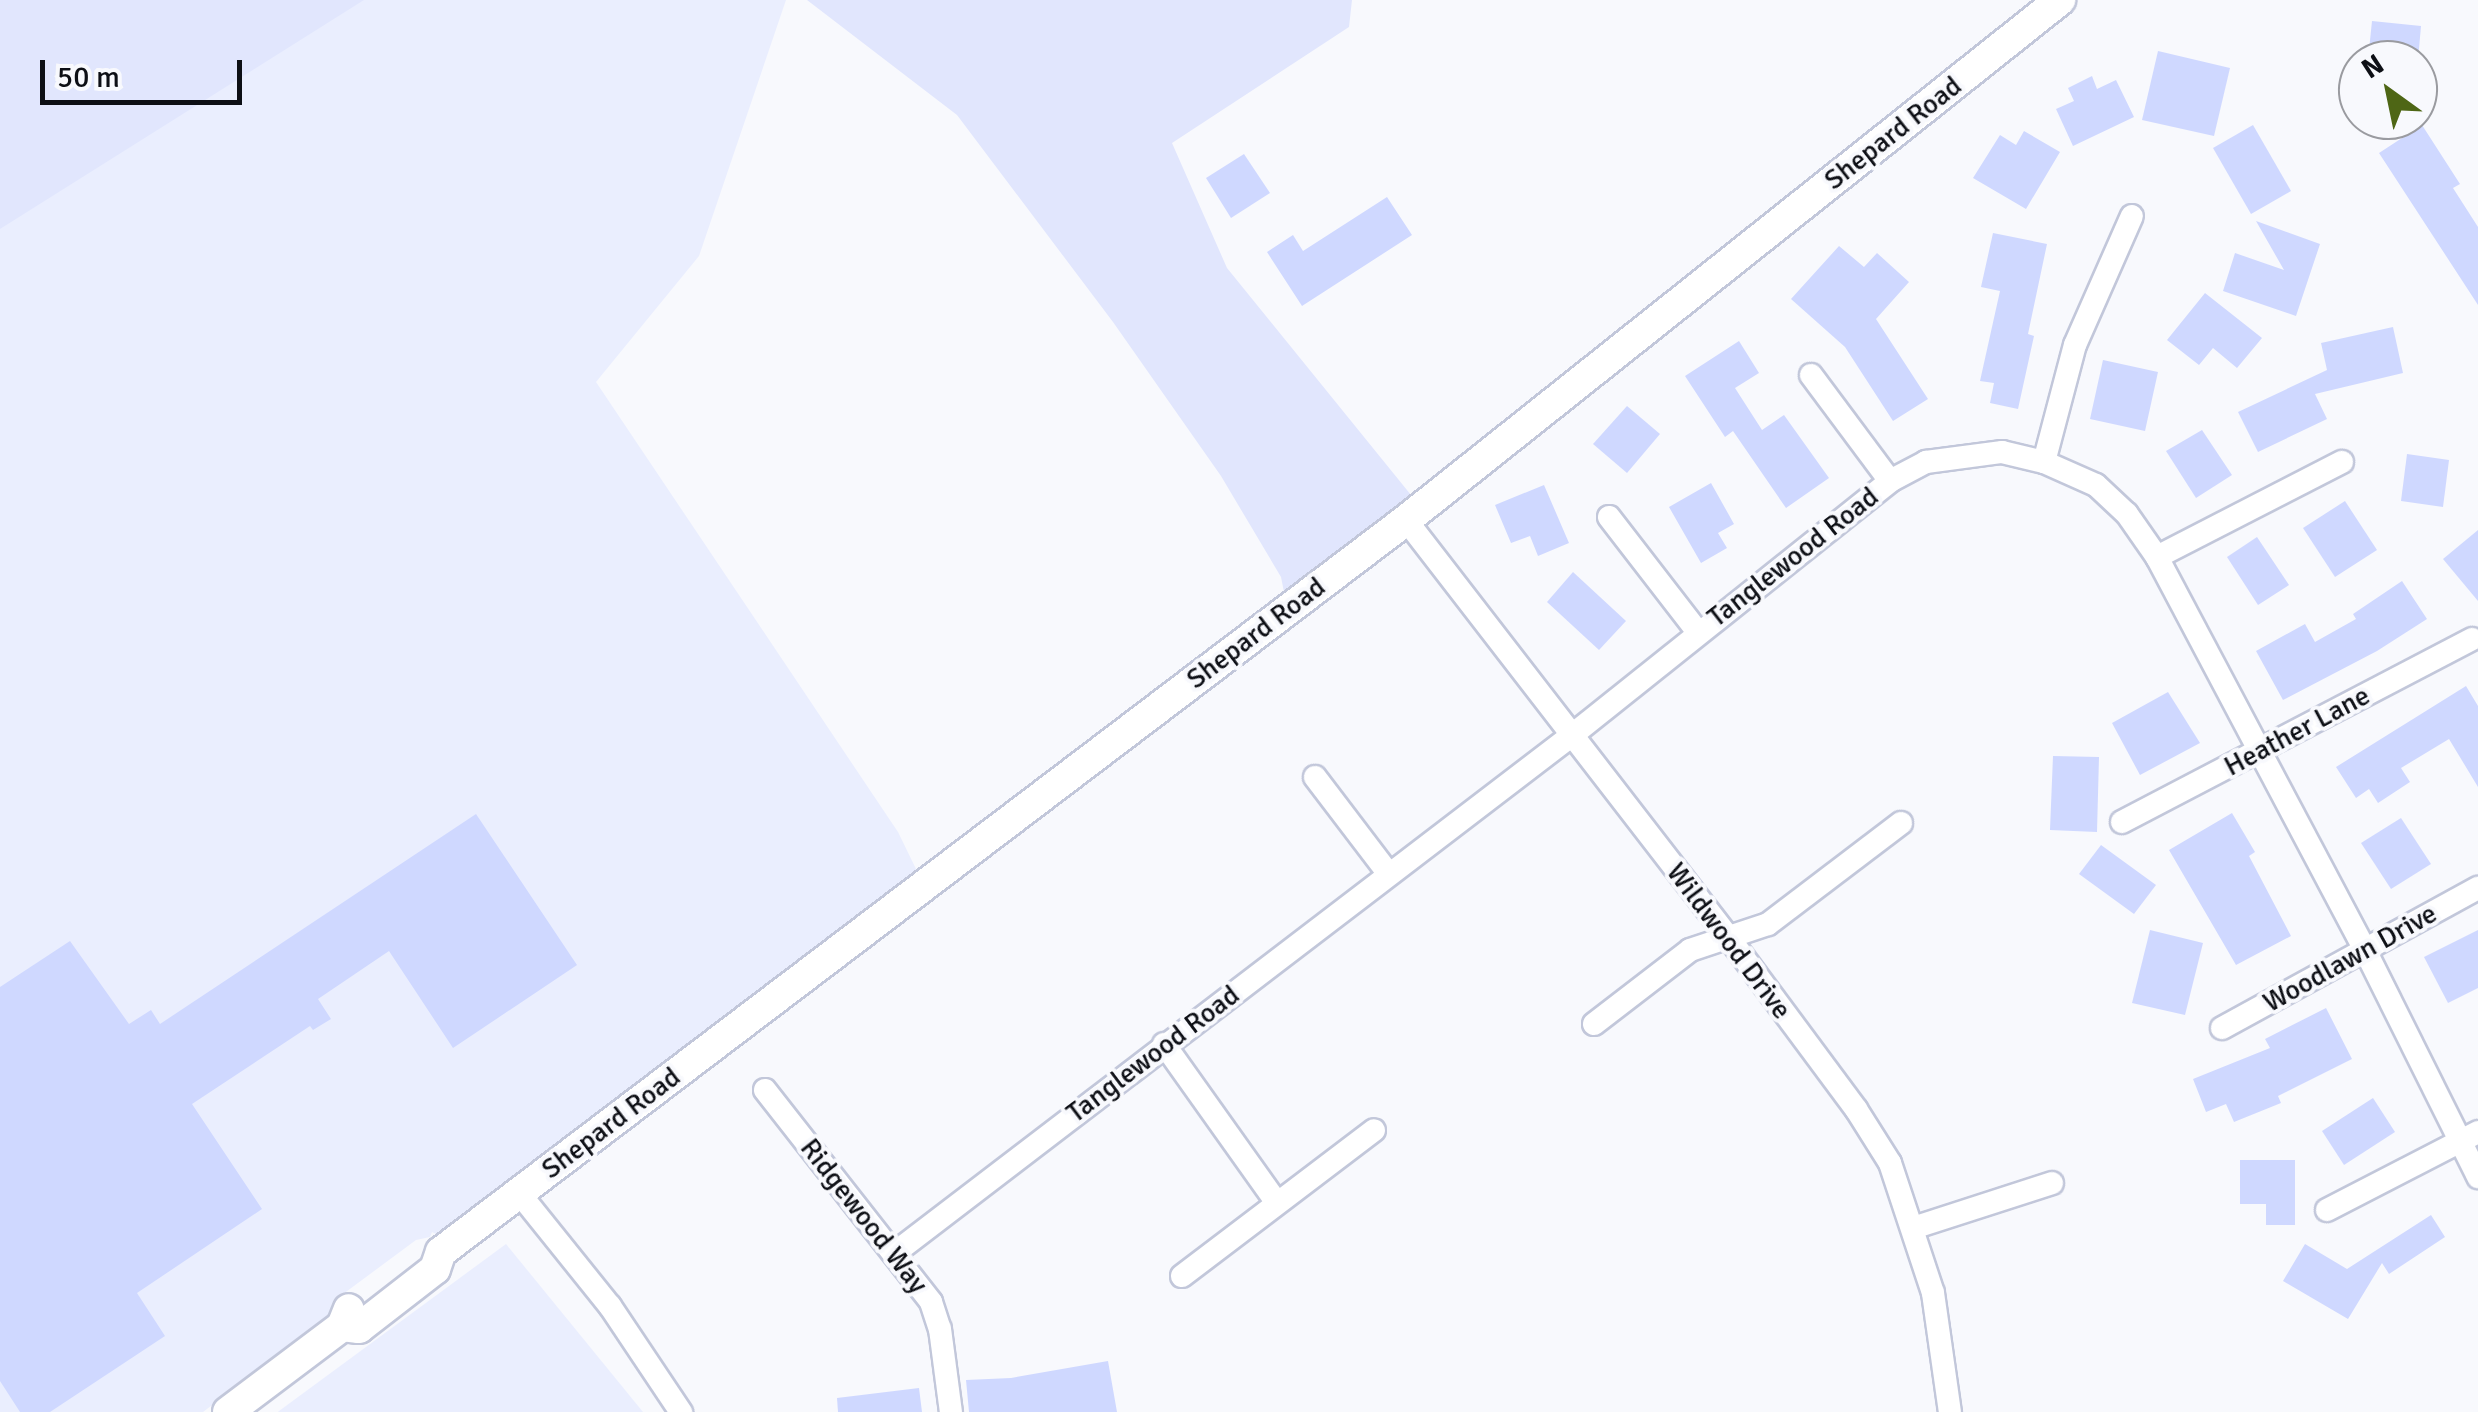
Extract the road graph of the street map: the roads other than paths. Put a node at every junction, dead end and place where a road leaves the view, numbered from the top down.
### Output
1 (2060, 0) edge
2 (2132, 216) dead end
3 (1811, 375) dead end
4 (2044, 462) junction
5 (2342, 462) dead end
6 (1890, 481) junction
7 (1608, 517) dead end
8 (1406, 520) junction
9 (2157, 557) junction
10 (1698, 632) junction
11 (2472, 639) dead end
12 (1572, 736) junction
13 (2262, 749) junction
14 (1315, 778) dead end
15 (2122, 822) dead end
16 (1901, 823) dead end
17 (1389, 874) junction
18 (2478, 888) edge
19 (1728, 938) junction
20 (2366, 950) junction
21 (1594, 1024) dead end
22 (2222, 1028) dead end
23 (1164, 1044) junction
24 (764, 1090) dead end
25 (1374, 1130) dead end
26 (2470, 1136) edge
27 (2478, 1177) edge
28 (2052, 1183) dead end
29 (519, 1193) junction
30 (1277, 1203) junction
31 (2327, 1210) dead end
32 (1914, 1228) junction
33 (896, 1252) junction
34 (1182, 1276) dead end
35 (228, 1412) edge
36 (680, 1412) edge
37 (951, 1412) edge
38 (1950, 1412) edge

1 - 8 street, Shepard Road
2 - 4 street
3 - 6 street
4 - 6 street, Tanglewood Road
4 - 9 street, Tanglewood Road
5 - 9 street
6 - 10 street, Tanglewood Road
7 - 10 street
8 - 12 street, Wildwood Drive
8 - 29 street, Shepard Road
9 - 13 street, Tanglewood Road
10 - 12 street, Tanglewood Road
11 - 13 street, Heather Lane
12 - 17 street, Tanglewood Road
12 - 19 street, Wildwood Drive
13 - 15 street, Heather Lane
13 - 20 street, Tanglewood Road
14 - 17 street
16 - 19 street
17 - 23 street, Tanglewood Road
18 - 20 street, Woodlawn Drive
19 - 21 street
19 - 32 street, Wildwood Drive
20 - 22 street, Woodlawn Drive
20 - 26 street, Tanglewood Road
23 - 30 street
23 - 33 street, Tanglewood Road
24 - 33 street, Ridgewood Way
25 - 30 street
26 - 27 street, Tanglewood Road
26 - 31 street
28 - 32 street
29 - 35 street, Shepard Road
29 - 36 street
30 - 34 street
32 - 38 street, Wildwood Drive
33 - 37 street, Ridgewood Way

